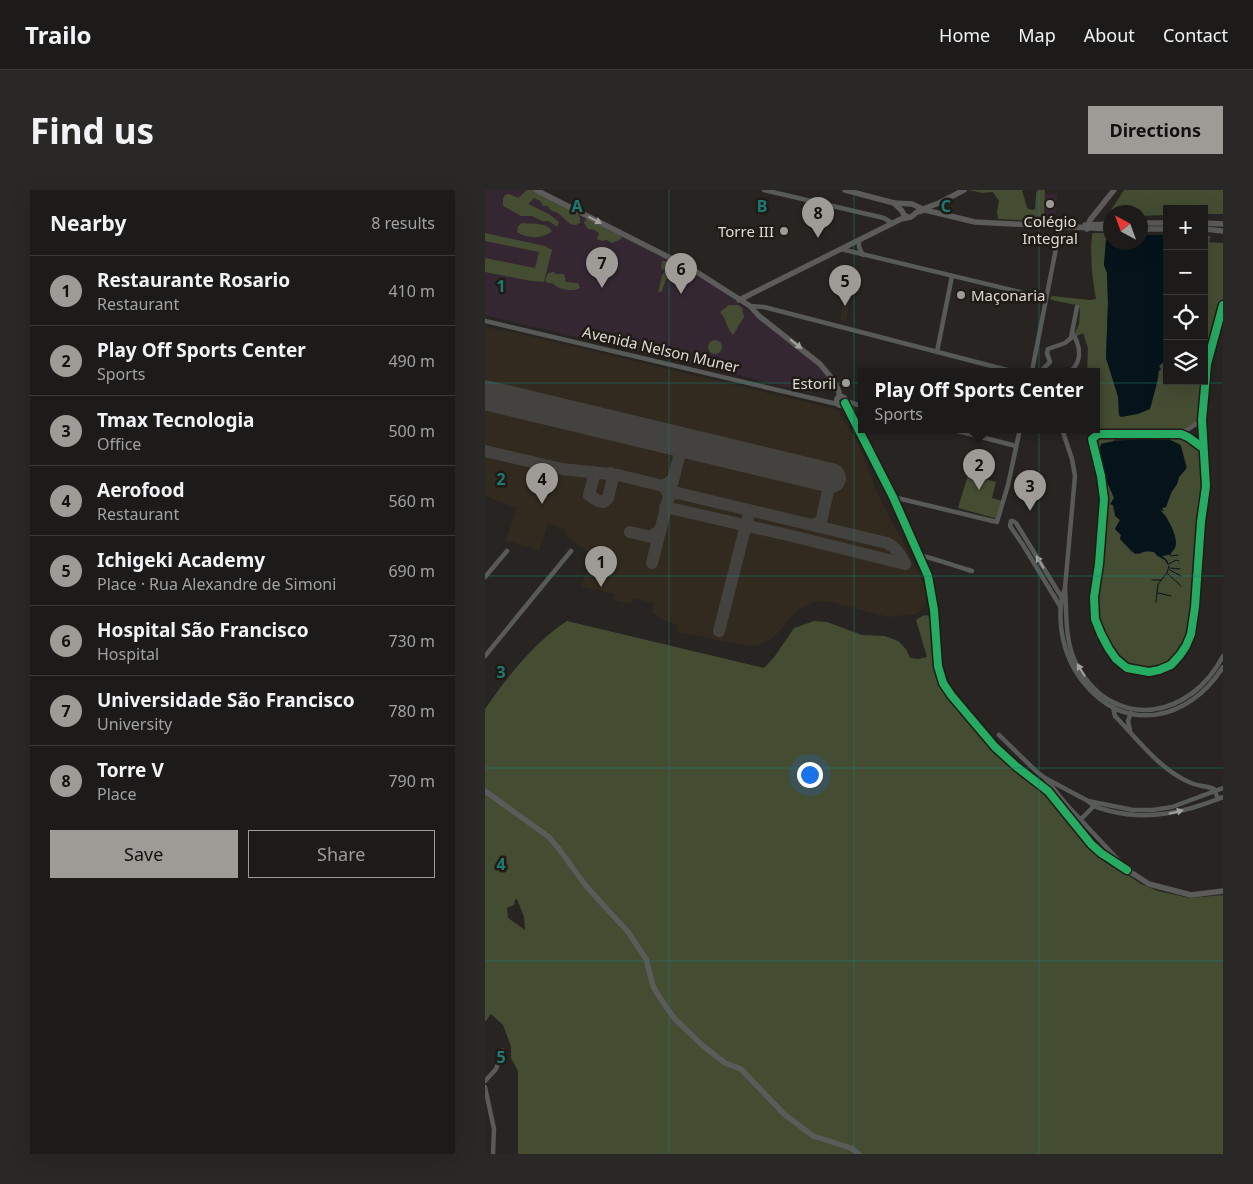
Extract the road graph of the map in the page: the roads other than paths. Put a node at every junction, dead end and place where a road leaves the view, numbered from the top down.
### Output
1 (536, 190) edge
2 (763, 190) edge
3 (845, 190) edge
4 (964, 190) edge
5 (1114, 190) edge
6 (894, 203) junction
7 (906, 204) junction
8 (937, 204) junction
9 (915, 206) junction
10 (923, 210) junction
11 (903, 211) junction
12 (938, 213) junction
13 (915, 214) junction
14 (909, 217) junction
15 (895, 222) junction
16 (1148, 223) edge
17 (1163, 223) edge
18 (1208, 223) edge
19 (1223, 224) edge
20 (1103, 225) edge
21 (1087, 227) junction
22 (1060, 228) junction
23 (1103, 228) edge
24 (1148, 229) edge
25 (1163, 229) edge
26 (1208, 229) edge
27 (1223, 231) edge
28 (859, 240) junction
29 (841, 249) junction
30 (863, 255) junction
31 (952, 276) junction
32 (754, 292) junction
33 (1045, 298) junction
34 (739, 300) junction
35 (1223, 305) edge
36 (750, 306) junction
37 (1077, 307) dead end
38 (485, 321) edge
39 (1072, 332) junction
40 (937, 352) junction
41 (1033, 364) junction
42 (999, 368) edge
43 (1032, 368) edge
44 (1038, 368) edge
45 (1044, 368) edge
46 (1074, 368) edge
47 (842, 402) junction
48 (858, 405) edge
49 (1202, 420) junction
50 (858, 431) edge
51 (859, 433) edge
52 (966, 433) edge
53 (1019, 433) edge
54 (1063, 433) edge
55 (1181, 434) junction
56 (1016, 446) junction
57 (1203, 448) junction
58 (893, 496) junction
59 (507, 551) dead end
60 (571, 551) dead end
61 (919, 555) junction
62 (972, 571) dead end
63 (485, 577) edge
64 (1065, 588) junction
65 (1061, 597) junction
66 (1066, 603) junction
67 (1060, 607) junction
68 (1066, 614) junction
69 (485, 656) edge
70 (1223, 656) edge
71 (1223, 668) edge
72 (1114, 706) junction
73 (1132, 712) junction
74 (999, 735) dead end
75 (1133, 735) junction
76 (1045, 778) junction
77 (1223, 788) edge
78 (485, 791) edge
79 (1215, 791) junction
80 (1221, 798) edge
81 (1094, 805) junction
82 (1080, 820) junction
83 (1127, 870) junction
84 (1223, 891) edge
85 (503, 1050) dead end
86 (485, 1081) edge
87 (485, 1087) edge
88 (493, 1154) edge
89 (859, 1154) edge

1 -> 34 street
2 - 15 street
3 - 6 street
4 - 8 street
5 - 21 street
6 - 7 street
6 - 11 street
7 - 9 street
7 - 11 street
8 - 10 street
8 - 12 street
9 - 10 street
9 - 13 street
10 - 12 street
10 - 13 street
11 - 14 street
11 - 15 street
12 - 22 street
13 - 14 street
14 - 15 street
15 - 28 street
16 - 17 street
18 - 19 street
20 - 21 street
21 - 22 street
21 - 23 street
22 - 33 street
24 - 25 street
26 - 27 street
28 - 29 street
28 - 30 street
29 - 30 street
29 - 32 street
30 - 31 street
31 - 33 street
31 - 40 street
32 - 34 street
32 - 36 street
33 - 41 street
34 - 36 street
35 - 49 street
36 - 40 street
36 -> 47 street
37 - 39 street
38 - 47 street, Avenida Nelson Muner
39 - 45 street
39 - 46 street
40 - 42 street
41 - 43 street
41 - 44 street
47 - 48 street, Avenida Nelson Muner
47 - 50 street
49 - 55 street
49 - 57 street
51 - 58 street
52 - 56 street
53 - 56 street
54 - 64 street
55 - 57 street
55 - 57 street
56 - 58 street
58 - 61 street
59 - 63 street
60 - 69 street
61 - 62 street
61 - 83 street
64 - 65 street
64 - 66 street
65 - 66 street
65 - 67 street
65 -> 67 street
66 - 68 street
67 - 68 street
67 - 72 street
72 -> 68 street
70 - 73 street
71 - 73 street
72 - 73 street
72 - 75 street
73 - 75 street
74 - 76 street
75 - 79 street
76 - 81 street
76 - 82 street
77 - 79 street
78 - 89 street
79 - 80 street
79 - 81 street
81 -> 80 street
81 - 82 street
82 - 83 street
83 - 84 street
85 - 86 street
87 - 88 street

